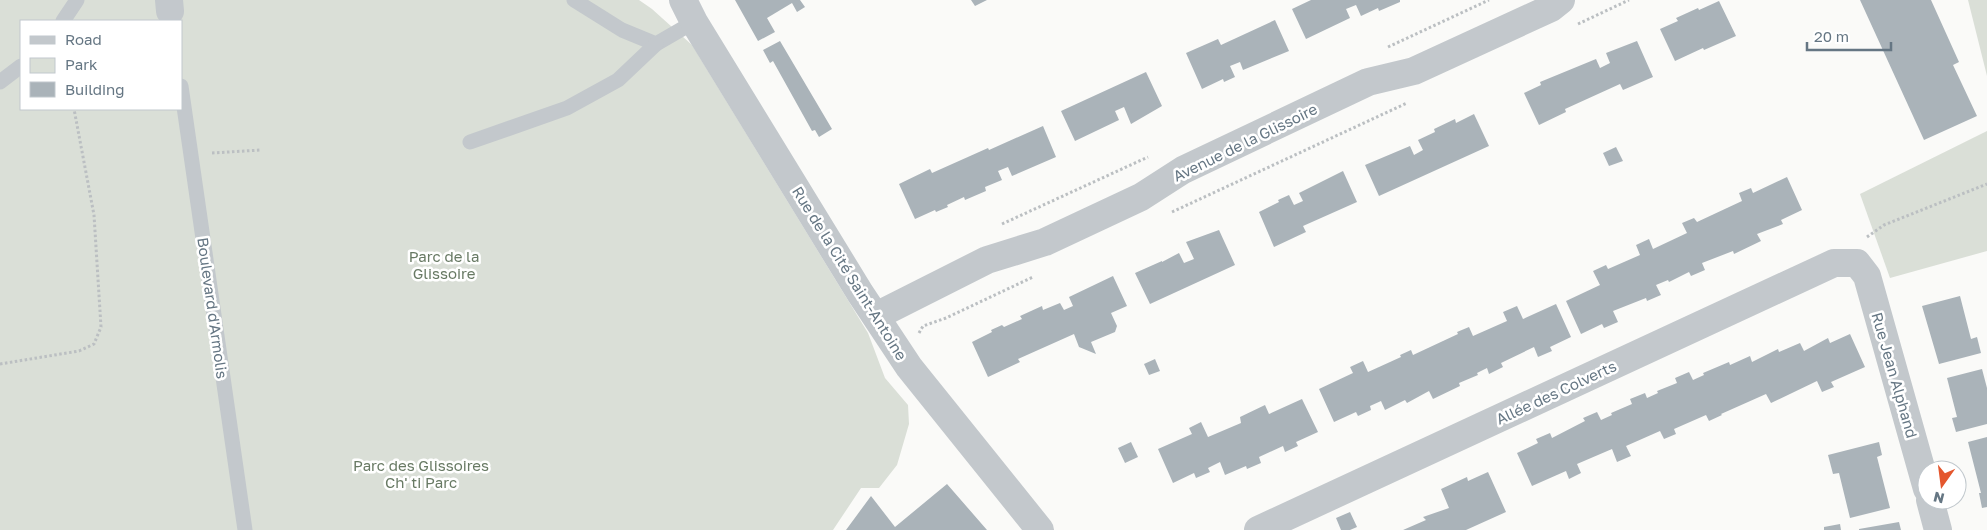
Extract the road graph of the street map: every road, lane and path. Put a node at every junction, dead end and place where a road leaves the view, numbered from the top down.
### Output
1 (77, 0) edge
2 (574, 0) edge
3 (1561, 0) edge
4 (1629, 0) edge
5 (688, 11) edge
6 (64, 20) edge
7 (1576, 24) dead end
8 (656, 44) junction
9 (20, 67) edge
10 (0, 82) edge
11 (182, 93) edge
12 (1409, 102) dead end
13 (74, 110) edge
14 (470, 142) dead end
15 (261, 150) dead end
16 (191, 155) junction
17 (1987, 184) edge
18 (1169, 214) dead end
19 (1845, 263) junction
20 (1035, 276) dead end
21 (876, 316) junction
22 (0, 364) edge
23 (909, 367) junction
24 (1919, 460) edge
25 (1933, 510) edge
26 (245, 530) edge
27 (1040, 530) edge
28 (1258, 530) edge
29 (1938, 530) edge

1 - 6 lane
2 - 8 lane
3 - 21 street, Avenue de la Glissoire
4 - 7 path
5 - 8 lane
5 - 21 street, Rue de la Cité Saint-Antoine
8 - 14 lane
9 - 10 lane
11 - 16 lane, Boulevard d'Armolis
12 - 18 path
13 - 22 path
15 - 16 path
16 - 26 lane, Boulevard d'Armolis
17 - 19 path
19 - 24 street, Rue Jean Alphand
19 - 28 street, Allée des Colverts
20 - 23 path
21 - 23 street, Rue de la Cité Saint-Antoine
23 - 27 street, Rue de la Cité Saint-Antoine
25 - 29 street

